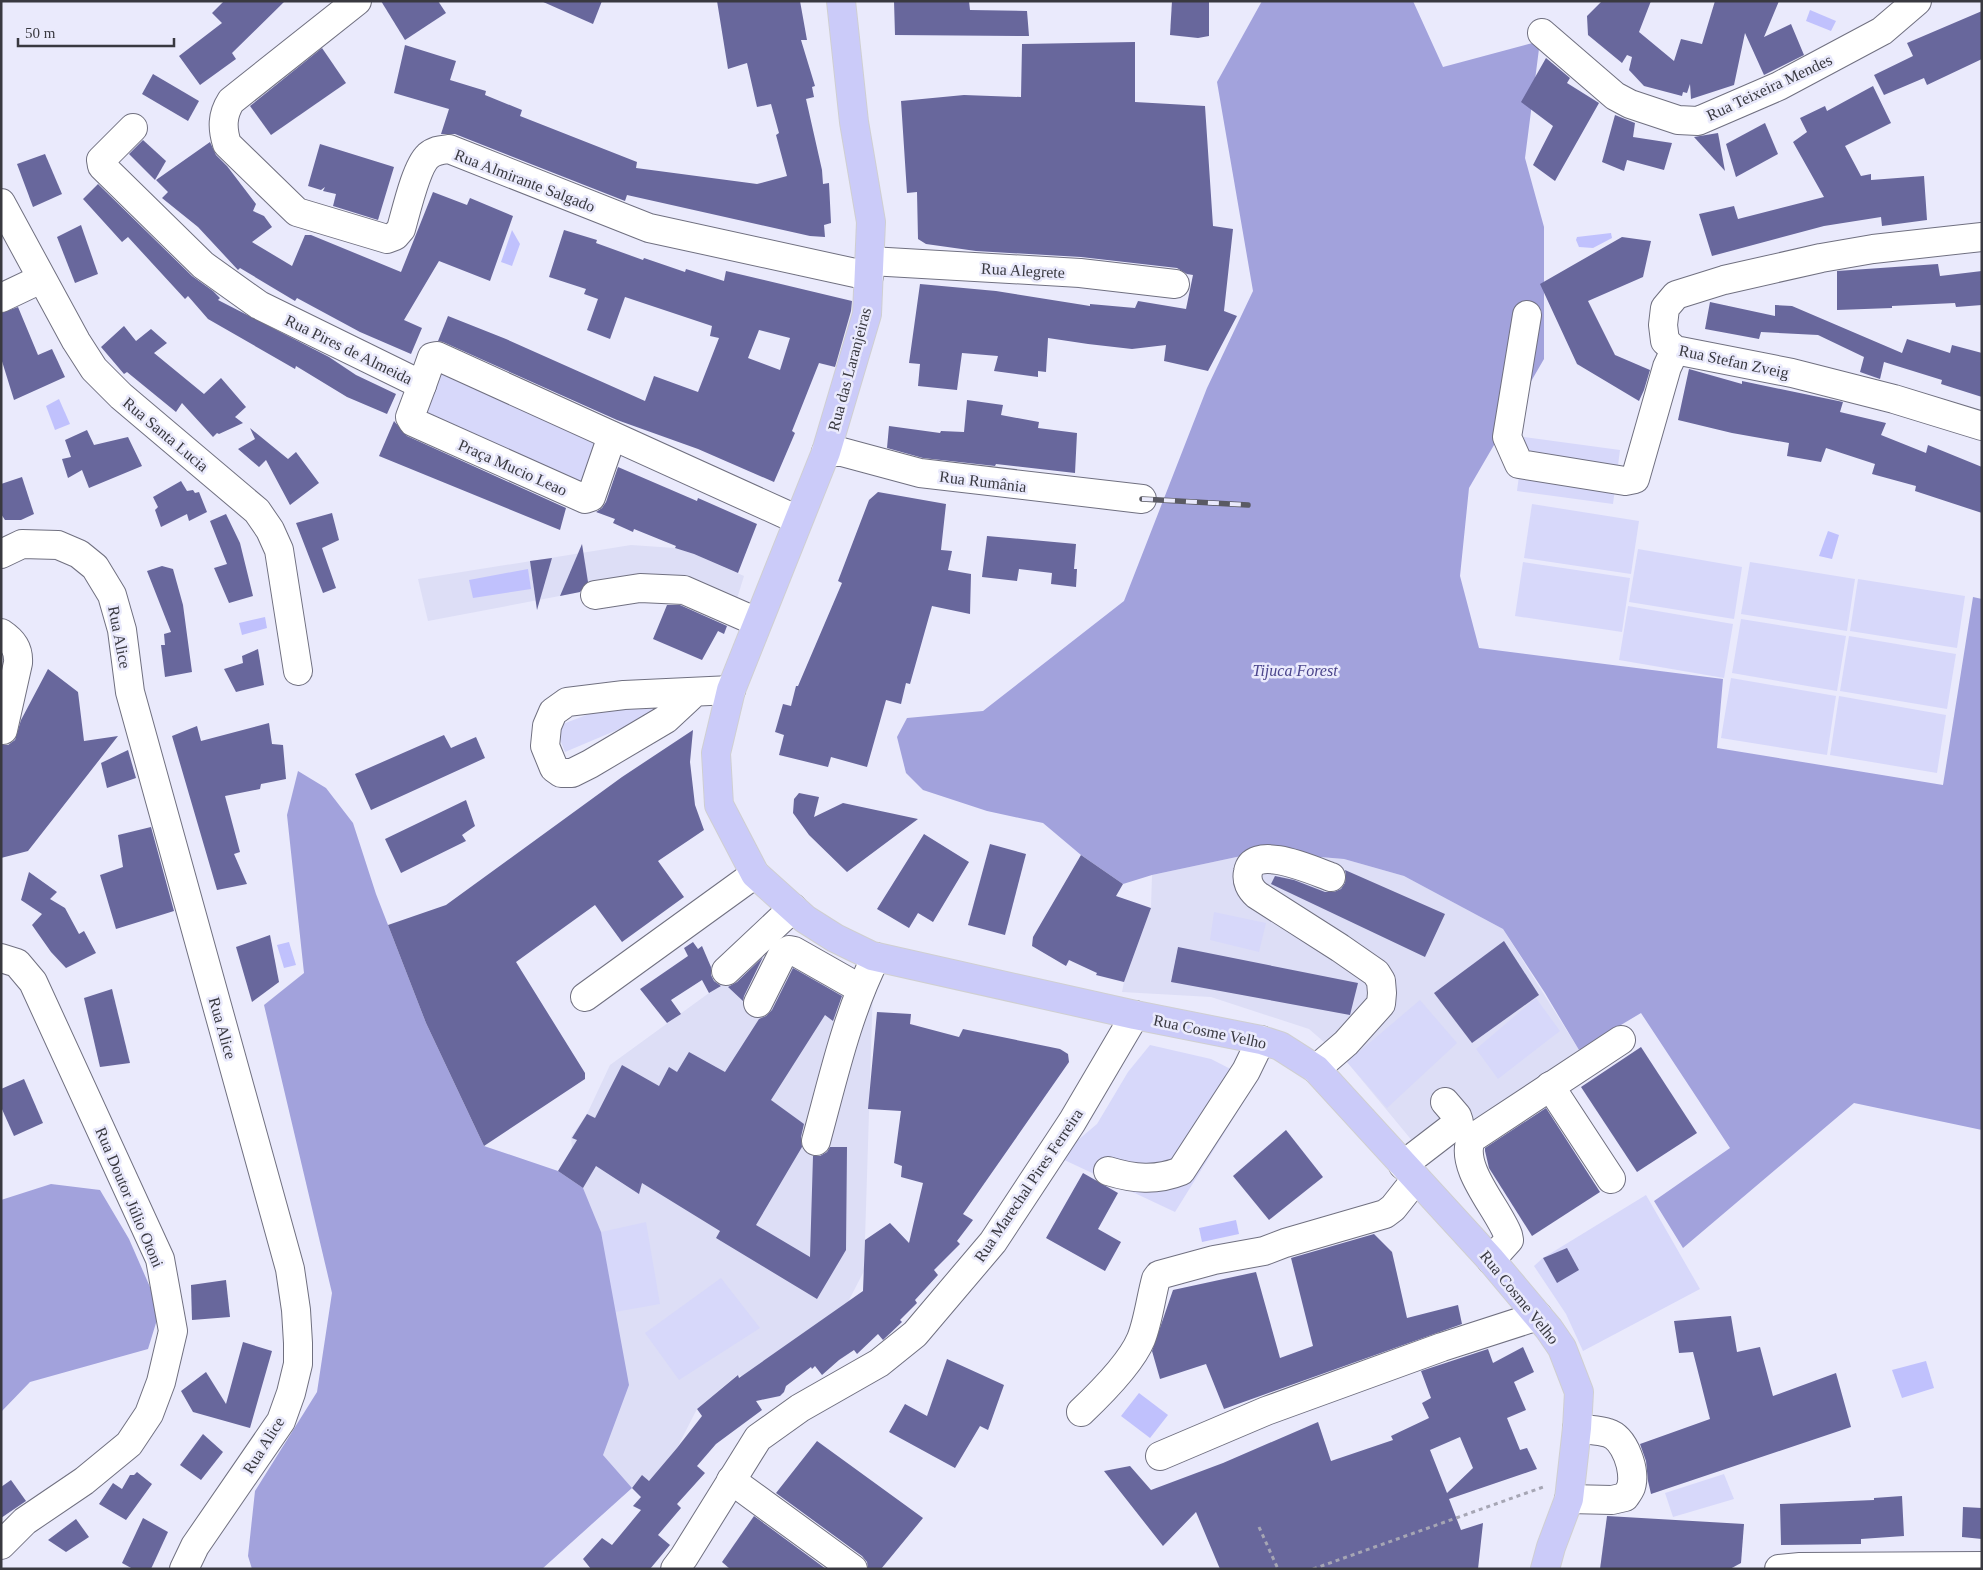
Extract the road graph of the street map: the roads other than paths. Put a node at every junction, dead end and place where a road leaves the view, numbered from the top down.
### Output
1 (357, 1) edge
2 (841, 1) edge
3 (1917, 1) edge
4 (1542, 33) dead end
5 (133, 128) dead end
6 (1, 203) edge
7 (1982, 237) edge
8 (870, 268) junction
9 (41, 279) junction
10 (1175, 284) dead end
11 (1, 298) edge
12 (1528, 315) dead end
13 (1675, 350) junction
14 (422, 385) junction
15 (1982, 426) edge
16 (612, 436) junction
17 (826, 452) junction
18 (1142, 499) dead end
19 (798, 520) junction
20 (1, 554) edge
21 (595, 595) dead end
22 (757, 622) junction
23 (1, 633) edge
24 (298, 671) dead end
25 (731, 690) junction
26 (696, 692) junction
27 (2, 730) dead end
28 (755, 874) junction
29 (1331, 877) dead end
30 (799, 914) junction
31 (794, 951) junction
32 (876, 957) junction
33 (1, 958) edge
34 (726, 971) dead end
35 (861, 989) junction
36 (585, 997) dead end
37 (758, 1003) dead end
38 (1135, 1015) junction
39 (1261, 1040) junction
40 (1621, 1040) dead end
41 (1316, 1069) junction
42 (1550, 1086) junction
43 (1445, 1102) dead end
44 (816, 1141) dead end
45 (1108, 1171) dead end
46 (1409, 1172) junction
47 (1611, 1179) dead end
48 (1491, 1260) junction
49 (1538, 1316) junction
50 (1081, 1412) dead end
51 (1577, 1428) junction
52 (1160, 1456) dead end
53 (731, 1480) junction
54 (1570, 1489) junction
55 (1, 1545) edge
56 (1982, 1566) edge
57 (184, 1569) edge
58 (675, 1569) edge
59 (853, 1569) edge
60 (1545, 1569) edge
61 (1780, 1569) edge

1 - 8 street, Rua Almirante Salgado
2 - 8 main road, Rua das Laranjeiras
3 - 4 street, Rua Teixeira Mendes
5 - 14 street, Rua Pires de Almeida
6 - 9 street, Rua Santa Lucia
7 - 13 street, Rua Stefan Zveig
8 - 10 street, Rua Alegrete
8 - 17 main road, Rua das Laranjeiras
9 - 11 street
9 - 24 street, Rua Santa Lucia
12 - 13 street
13 - 15 street, Rua Stefan Zveig
14 - 16 street, Rua Pires de Almeida
14 - 16 street, Praça Mucio Leao
16 - 19 street, Rua Pires de Almeida
17 - 18 street, Rua Rumânia
17 - 19 main road, Rua das Laranjeiras
19 - 22 main road, Rua das Laranjeiras
20 - 57 street, Rua Alice
21 - 22 street
22 - 25 main road, Rua das Laranjeiras
23 - 27 street
25 - 26 street
25 - 28 main road, Rua Cosme Velho
26 - 26 street
28 - 30 main road, Rua Cosme Velho
28 - 36 street
29 - 41 street
30 - 31 street
30 - 32 main road, Rua Cosme Velho
30 - 34 street
31 - 35 street
31 - 37 street
32 - 35 street
32 - 38 main road, Rua Cosme Velho
33 - 55 street, Rua Doutor Júlio Otoni
35 - 44 street
38 - 39 main road, Rua Cosme Velho
38 - 53 street, Rua Marechal Pires Ferreira
39 - 41 main road, Rua Cosme Velho
39 - 45 street
40 - 42 street
41 - 46 main road, Rua Cosme Velho
42 - 47 street
42 - 48 street
43 - 46 street
46 - 48 main road, Rua Cosme Velho
46 - 50 street
48 - 49 main road, Rua Cosme Velho
49 - 51 main road, Rua Cosme Velho
49 - 52 street
51 - 54 main road, Rua Cosme Velho
51 - 54 street
53 - 58 street, Rua Marechal Pires Ferreira
53 - 59 street
54 - 60 main road, Rua Cosme Velho
56 - 61 street

